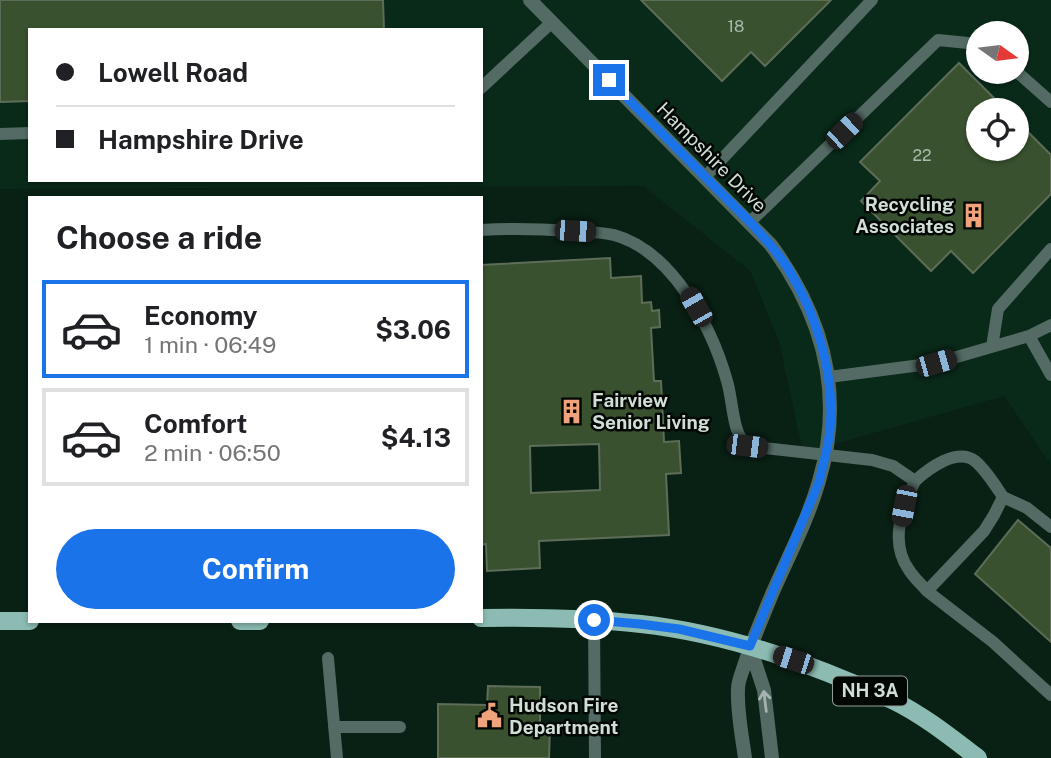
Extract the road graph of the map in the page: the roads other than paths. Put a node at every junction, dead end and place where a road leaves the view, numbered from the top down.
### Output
1 (530, 0) edge
2 (872, 0) edge
3 (552, 22) junction
4 (966, 43) edge
5 (1029, 83) edge
6 (483, 86) edge
7 (1051, 102) edge
8 (28, 133) edge
9 (0, 134) edge
10 (705, 177) junction
11 (750, 222) junction
12 (483, 230) edge
13 (1051, 249) edge
14 (1051, 325) edge
15 (1029, 337) junction
16 (992, 347) junction
17 (1051, 375) edge
18 (829, 377) junction
19 (826, 456) junction
20 (915, 481) junction
21 (1003, 496) junction
22 (1051, 527) edge
23 (928, 591) junction
24 (483, 618) edge
25 (594, 620) junction
26 (0, 621) edge
27 (28, 621) edge
28 (750, 646) junction
29 (328, 658) dead end
30 (1051, 695) edge
31 (334, 727) junction
32 (400, 727) dead end
33 (337, 758) edge
34 (595, 758) edge
35 (745, 758) edge
36 (772, 758) edge
37 (978, 758) edge

1 - 3 street, Hampshire Drive
2 - 10 lane
3 - 6 lane
3 - 10 street, Hampshire Drive
4 - 11 lane
5 - 7 lane
8 - 9 lane
10 - 11 street, Hampshire Drive
11 - 18 street, Hampshire Drive
12 - 19 lane
13 - 16 lane
14 - 15 lane
15 - 16 lane
15 - 17 lane
16 - 18 lane
18 - 19 street, Hampshire Drive
19 - 20 lane
19 - 28 street, Hampshire Drive
20 - 21 lane
20 - 23 lane
21 - 22 lane
21 - 23 lane
23 - 30 lane
24 - 25 main road, NH 3A
25 - 28 main road, NH 3A
25 - 34 lane
26 - 27 main road
28 - 35 street, Hampshire Drive
36 -> 28 street
28 - 37 main road, NH 3A
29 - 31 lane
31 - 32 lane
31 - 33 lane

